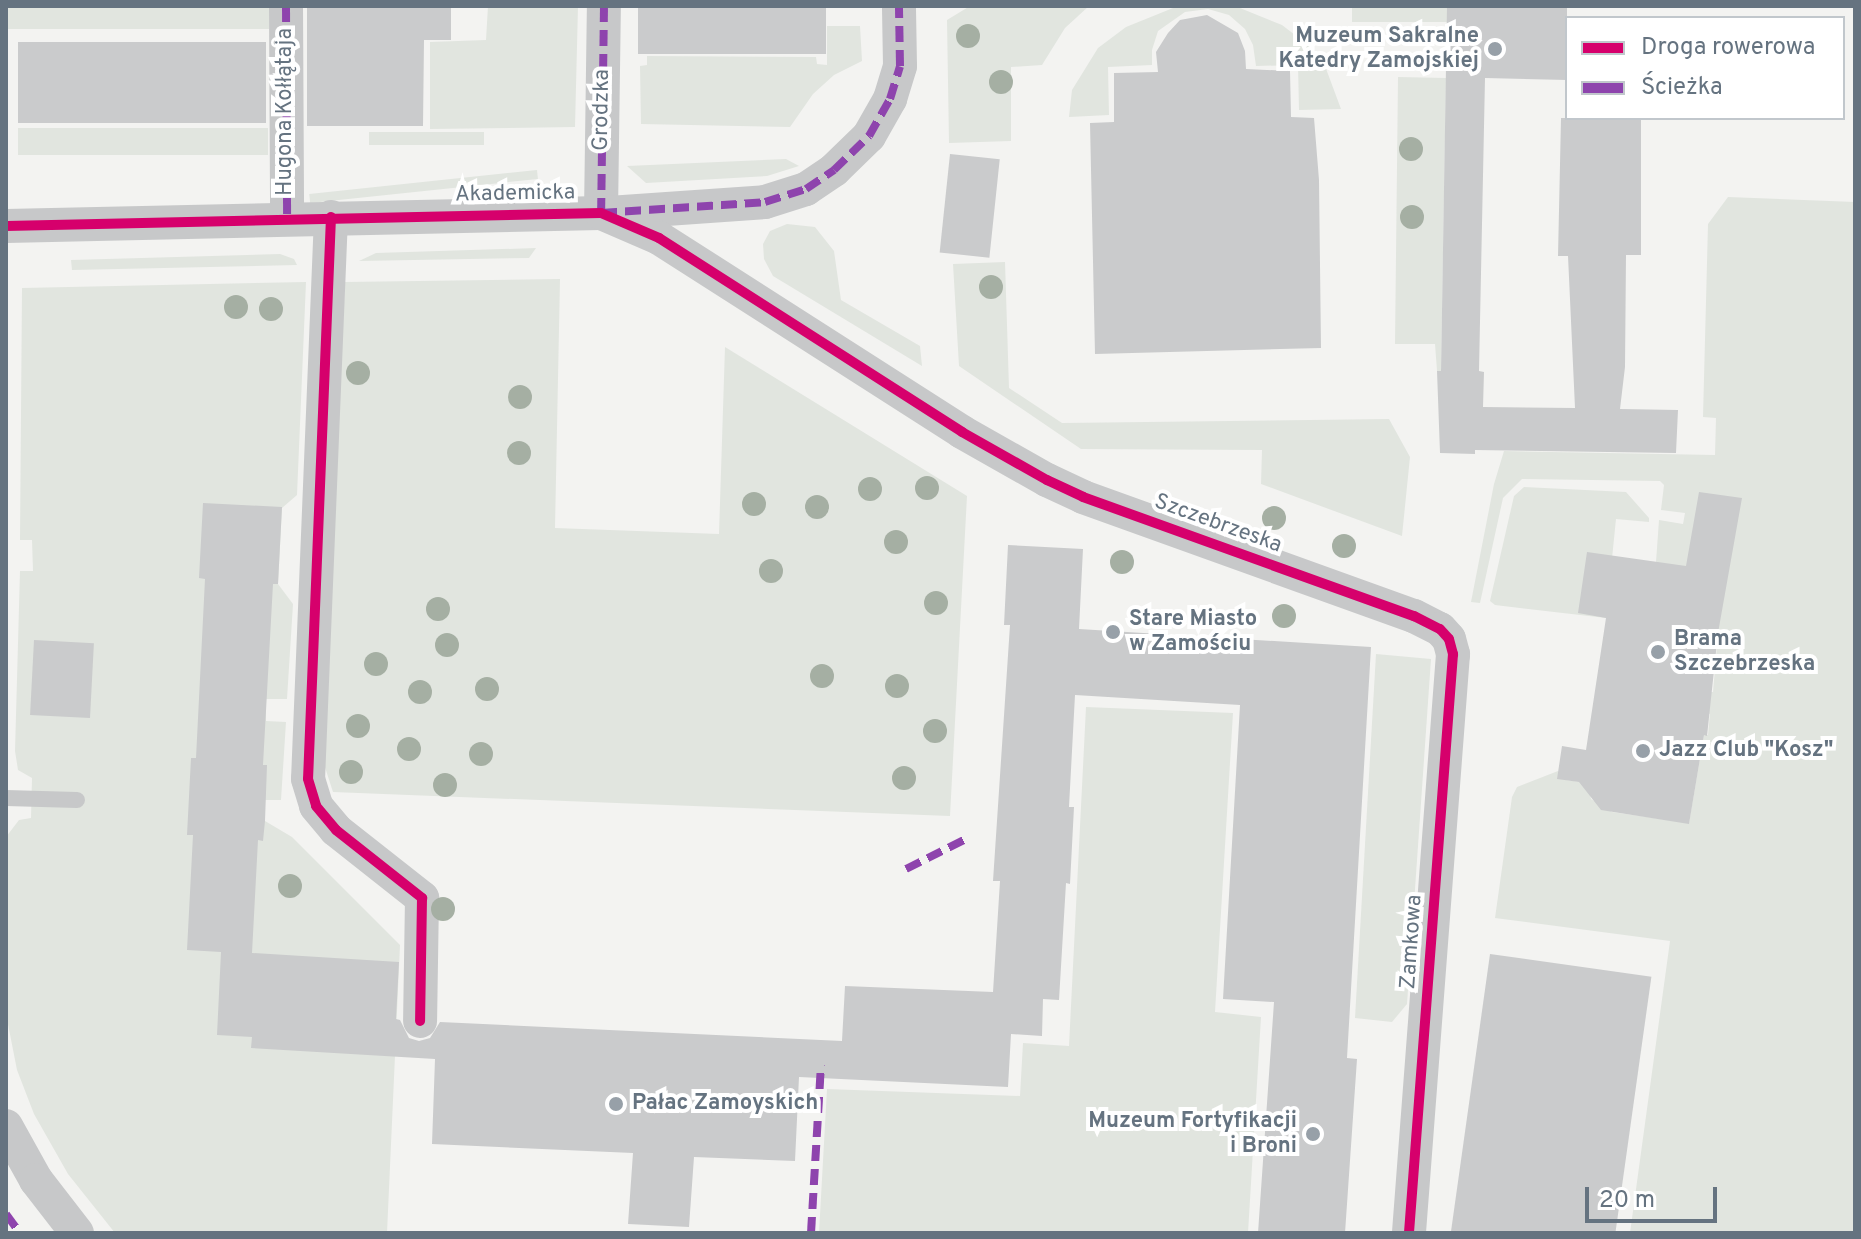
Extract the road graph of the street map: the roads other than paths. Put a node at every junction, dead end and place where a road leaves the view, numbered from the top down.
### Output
1 (286, 6) edge
2 (604, 6) edge
3 (899, 6) edge
4 (601, 213) junction
5 (331, 217) junction
6 (287, 218) junction
7 (6, 226) edge
8 (962, 432) joint
9 (1453, 654) joint
10 (6, 798) edge
11 (77, 800) dead end
12 (420, 1021) dead end
13 (6, 1126) edge
14 (77, 1233) edge
15 (1409, 1233) edge

1 - 6 street, Hugona Kołłątaja
2 - 4 street, Grodzka
3 - 4 street
4 - 5 street, Akademicka
4 - 8 street, Akademicka
5 - 6 street, Akademicka
5 - 12 street
6 - 7 street, Akademicka
8 - 9 street, Szczebrzeska
9 - 15 street, Zamkowa
10 - 11 lane
13 - 14 street

